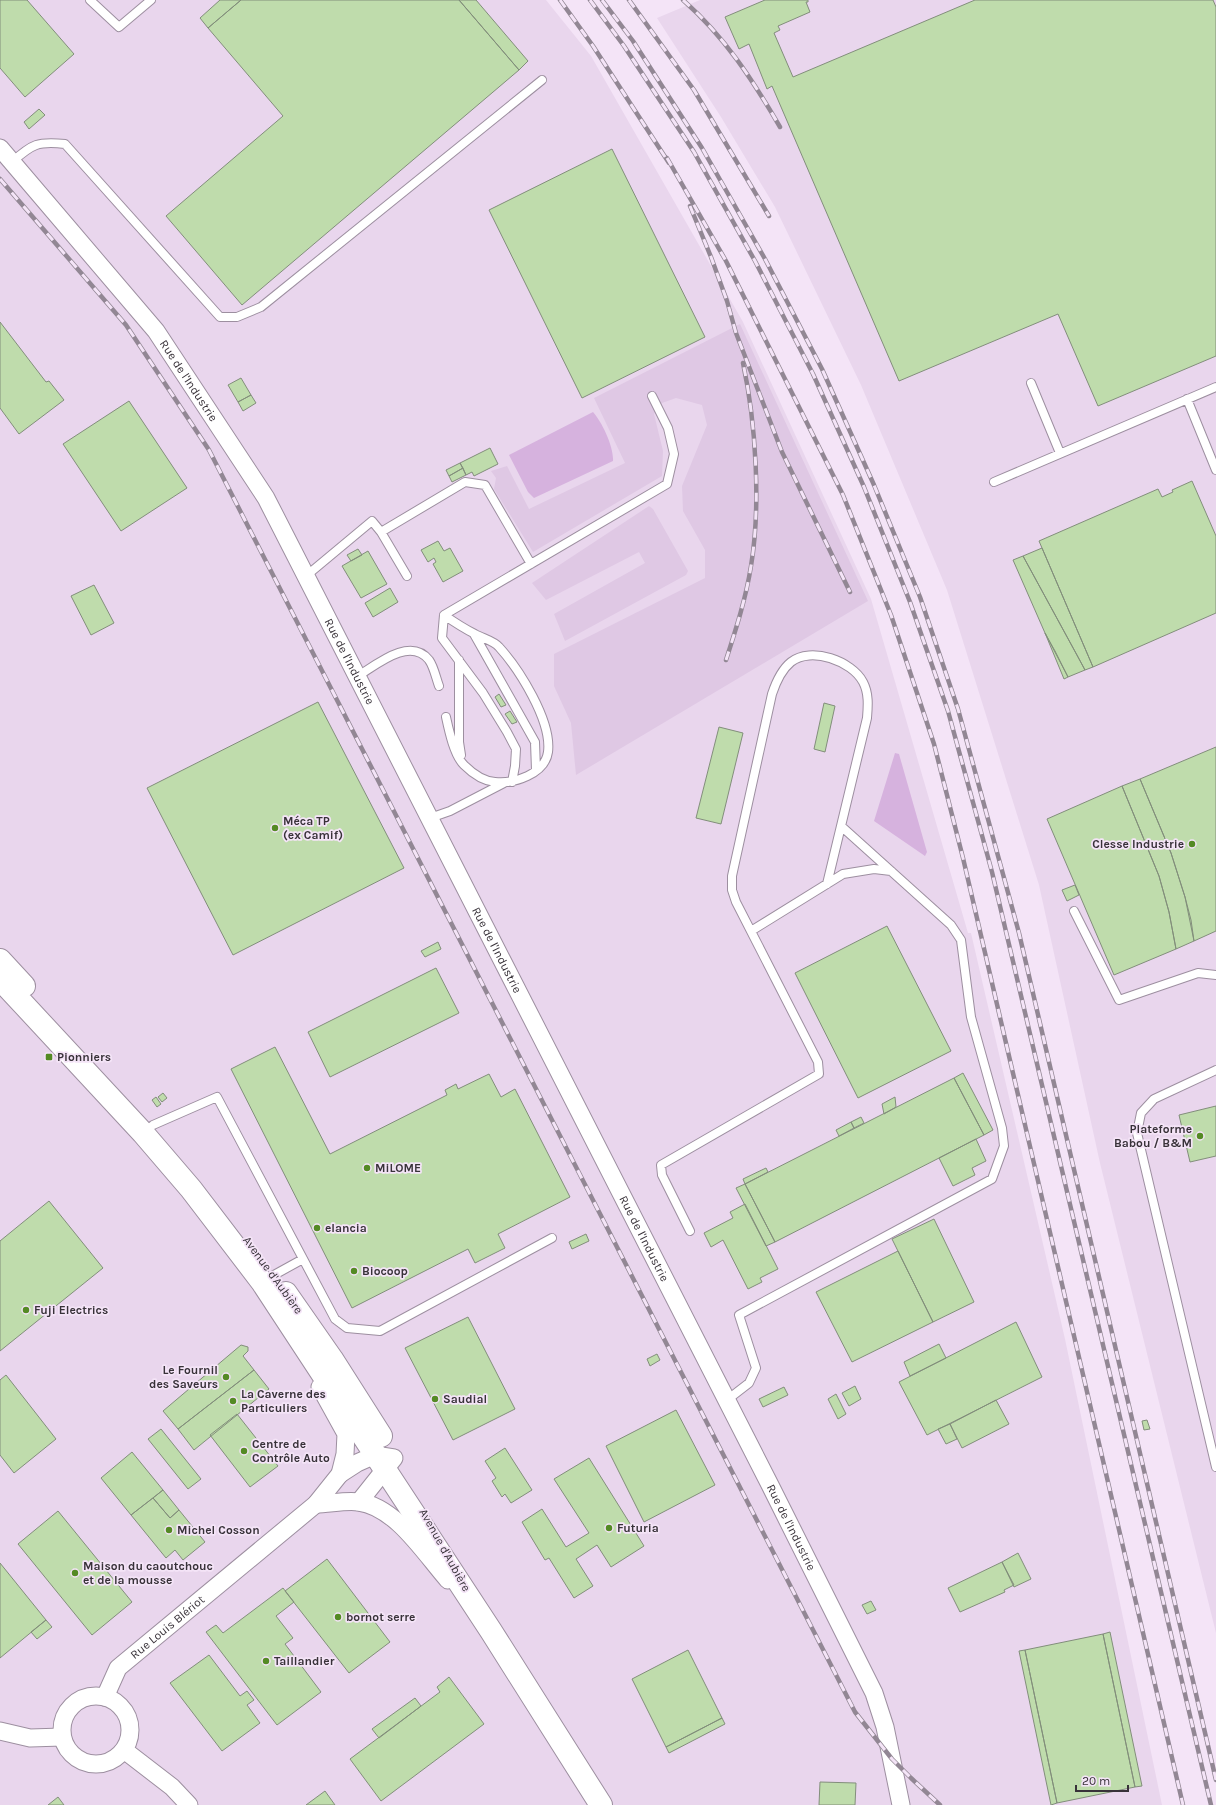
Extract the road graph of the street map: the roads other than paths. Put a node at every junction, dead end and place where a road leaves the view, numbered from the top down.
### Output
1 (90, 0) edge
2 (151, 0) edge
3 (542, 80) dead end
4 (0, 148) edge
5 (12, 162) junction
6 (1031, 383) dead end
7 (1216, 387) edge
8 (652, 396) dead end
9 (1187, 399) junction
10 (1060, 453) junction
11 (1216, 470) edge
12 (994, 482) dead end
13 (381, 532) junction
14 (531, 564) junction
15 (306, 576) junction
16 (407, 576) dead end
17 (444, 615) junction
18 (474, 634) junction
19 (459, 660) junction
20 (358, 676) junction
21 (439, 686) dead end
22 (446, 717) dead end
23 (462, 764) junction
24 (536, 770) junction
25 (509, 782) junction
26 (430, 818) junction
27 (841, 826) junction
28 (891, 871) junction
29 (827, 884) junction
30 (1074, 911) dead end
31 (751, 932) junction
32 (0, 960) edge
33 (1216, 975) edge
34 (0, 979) edge
35 (1216, 1070) edge
36 (148, 1129) junction
37 (690, 1231) dead end
38 (552, 1238) dead end
39 (303, 1259) junction
40 (268, 1278) junction
41 (727, 1400) junction
42 (385, 1461) junction
43 (1216, 1467) edge
44 (340, 1474) junction
45 (359, 1502) junction
46 (316, 1504) junction
47 (491, 1631) junction
48 (105, 1697) junction
49 (0, 1731) edge
50 (62, 1737) junction
51 (124, 1750) junction
52 (189, 1805) edge
53 (601, 1805) edge
54 (901, 1805) edge

1 - 2 lane
3 - 5 lane
4 - 5 street, Rue de l'Industrie
5 - 15 street, Rue de l'Industrie
6 - 10 lane
7 - 9 lane
8 - 14 lane
9 - 10 lane
9 - 11 lane
10 - 12 lane
13 - 14 lane
13 - 15 lane
13 - 16 lane
14 - 17 lane
15 - 20 street, Rue de l'Industrie
17 - 18 lane
17 - 19 lane
18 - 24 lane
18 - 24 lane
19 - 23 lane
19 - 25 lane
20 - 21 lane
20 - 26 street, Rue de l'Industrie
22 - 23 lane
23 - 25 lane
24 - 25 lane
25 - 26 lane
26 - 41 street, Rue de l'Industrie
27 - 28 lane
27 - 29 lane
27 - 31 lane
28 - 29 lane
28 - 41 lane
29 - 31 lane
30 - 33 lane
31 - 37 lane
32 - 36 main road, Avenue d'Aubière
34 - 36 main road, Avenue d'Aubière
35 - 43 lane
36 - 39 lane
36 - 40 main road, Avenue d'Aubière
38 - 39 lane
39 - 40 lane
40 - 42 main road, Avenue d'Aubière
40 - 44 street, Avenue d'Aubière
41 - 54 street, Rue de l'Industrie
42 - 44 street
42 - 45 street
42 - 47 main road, Avenue d'Aubière
44 - 46 street, Avenue d'Aubière
45 - 46 street, Avenue d'Aubière
45 - 47 street, Avenue d'Aubière
46 - 48 street, Rue Louis Blériot
47 - 53 main road, Avenue d'Aubière
48 - 50 street
48 - 51 street
49 - 50 street
50 - 51 street
51 - 52 street

